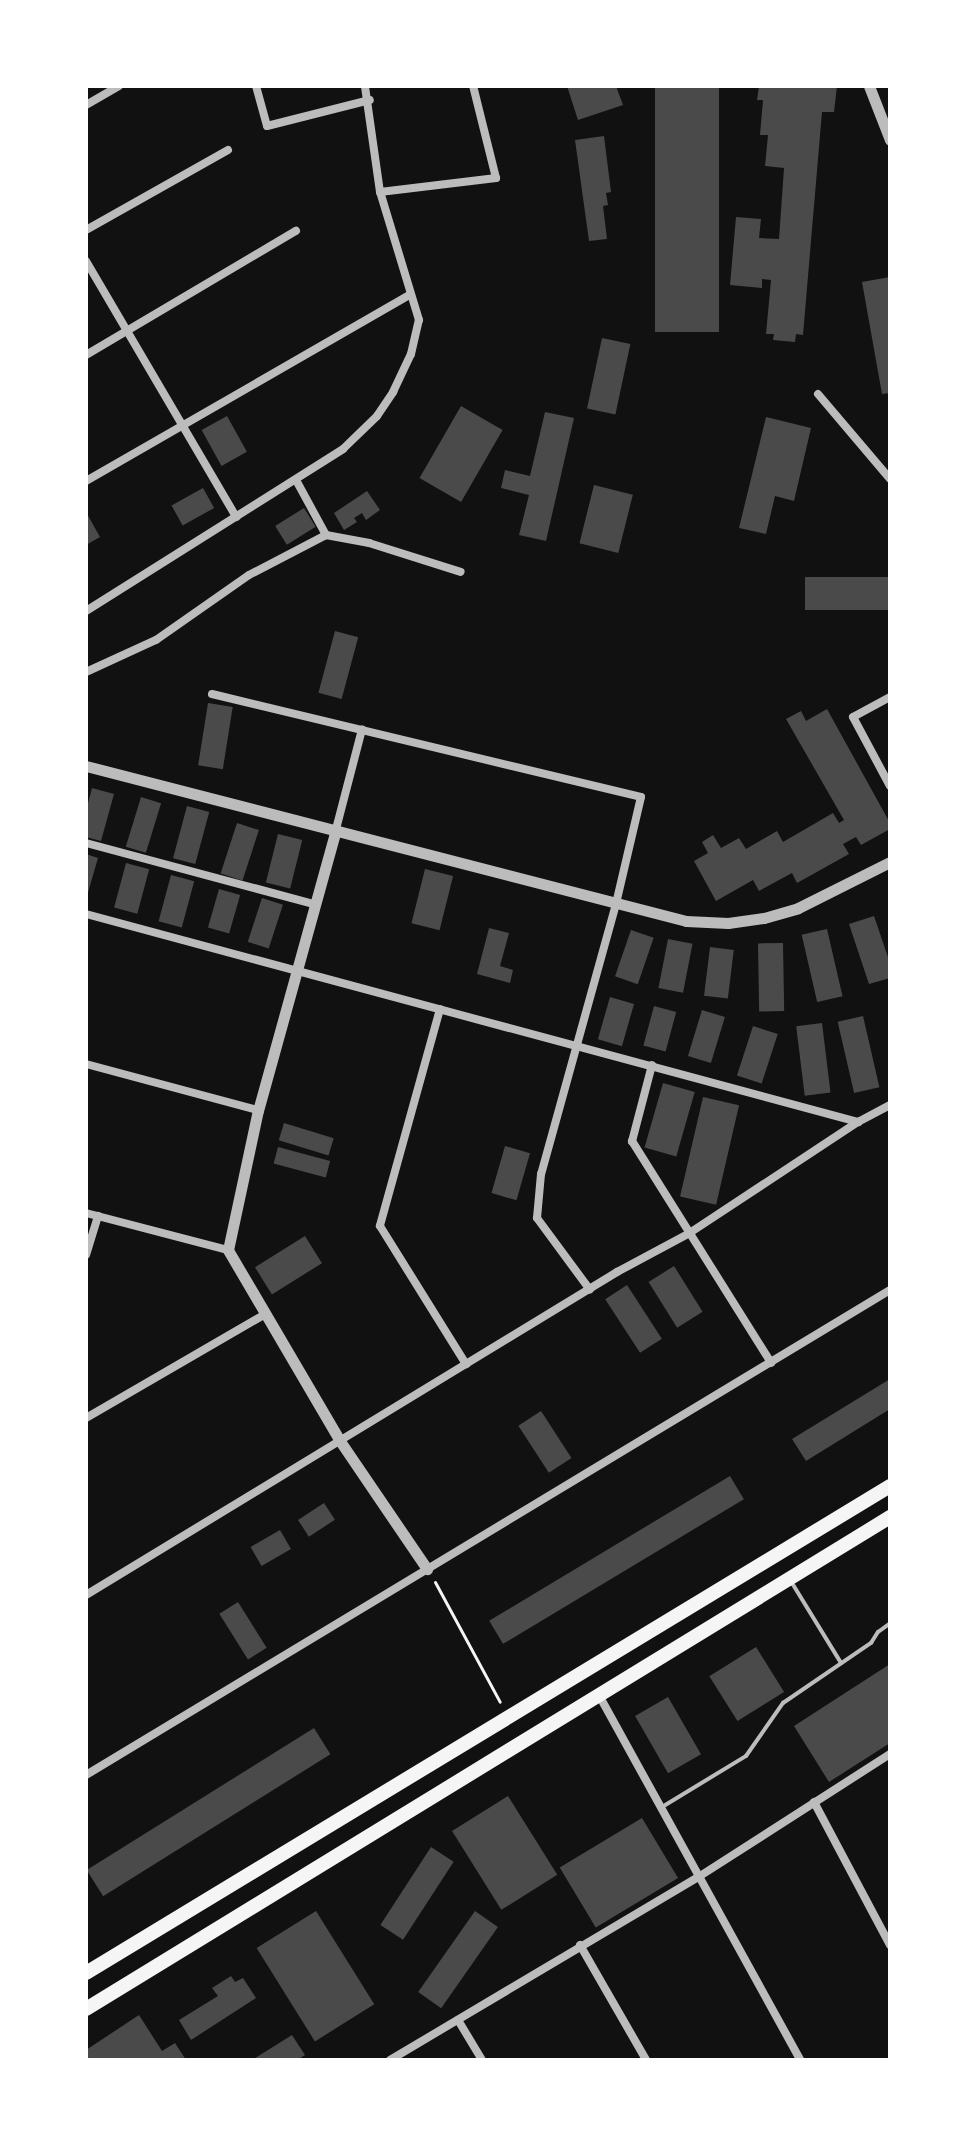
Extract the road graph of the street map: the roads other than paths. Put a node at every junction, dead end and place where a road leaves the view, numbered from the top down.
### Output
1 (119, 86) edge
2 (256, 86) edge
3 (365, 86) edge
4 (473, 86) edge
5 (869, 86) edge
6 (370, 100) junction
7 (86, 105) edge
8 (890, 140) edge
9 (228, 150) dead end
10 (380, 192) junction
11 (86, 230) edge
12 (296, 231) dead end
13 (86, 261) edge
14 (409, 295) junction
15 (125, 332) junction
16 (86, 355) edge
17 (818, 394) dead end
18 (182, 423) junction
19 (890, 479) edge
20 (296, 480) junction
21 (86, 481) edge
22 (236, 517) junction
23 (326, 535) junction
24 (461, 572) dead end
25 (86, 611) edge
26 (86, 672) edge
27 (212, 694) dead end
28 (890, 697) edge
29 (362, 729) junction
30 (86, 766) edge
31 (890, 786) edge
32 (335, 833) junction
33 (86, 843) edge
34 (890, 862) edge
35 (314, 904) junction
36 (616, 904) junction
37 (86, 914) edge
38 (298, 971) junction
39 (440, 1009) junction
40 (576, 1048) junction
41 (86, 1064) edge
42 (652, 1065) junction
43 (890, 1105) edge
44 (258, 1110) junction
45 (858, 1122) junction
46 (86, 1213) edge
47 (98, 1216) junction
48 (688, 1234) junction
49 (228, 1250) junction
50 (86, 1255) edge
51 (590, 1290) junction
52 (890, 1290) edge
53 (264, 1315) junction
54 (771, 1363) junction
55 (466, 1364) junction
56 (86, 1418) edge
57 (340, 1441) junction
58 (890, 1486) edge
59 (890, 1517) edge
60 (427, 1569) junction
61 (789, 1579) junction
62 (86, 1595) edge
63 (889, 1624) edge
64 (841, 1663) junction
65 (600, 1697) junction
66 (890, 1754) edge
67 (86, 1775) edge
68 (814, 1802) junction
69 (662, 1807) junction
70 (700, 1876) junction
71 (580, 1945) junction
72 (890, 1945) edge
73 (86, 1973) edge
74 (86, 2009) edge
75 (458, 2020) junction
76 (390, 2060) edge
77 (482, 2060) edge
78 (646, 2060) edge
79 (800, 2060) edge

1 - 7 street
2 - 6 street
3 - 6 street
4 - 10 street
5 - 8 street
6 - 10 street
9 - 11 street
10 - 14 street
12 - 15 street
13 - 15 street
14 - 18 street
14 - 20 street
15 - 16 street
15 - 18 street
17 - 19 street
18 - 21 street
18 - 22 street
20 - 22 street
20 - 23 street
22 - 25 street
23 - 24 street
23 - 26 street
27 - 29 street
28 - 31 street
29 - 32 street
29 - 36 street
30 - 32 street
32 - 35 street
32 - 36 street
33 - 35 street
34 - 36 street
35 - 38 street
36 - 40 street
37 - 38 street
38 - 39 street
38 - 44 street
39 - 40 street
39 - 55 street
40 - 42 street
40 - 51 street
41 - 44 street
42 - 45 street
42 - 48 street
43 - 45 street
44 - 49 street
45 - 48 street
46 - 47 street
47 - 49 street
47 - 50 street
48 - 51 street
48 - 54 street
49 - 53 street
51 - 55 street
52 - 54 street
53 - 56 street
53 - 57 street
54 - 60 street
55 - 57 street
57 - 60 street
57 - 62 street
58 - 73 highway
59 - 61 highway
60 - 67 street
61 - 64 lane
61 - 65 highway
63 - 64 lane
64 - 69 lane
65 - 69 street
65 - 74 highway
66 - 68 street
68 - 70 street
68 - 72 street
69 - 70 street
70 - 71 street
70 - 79 street
71 - 75 street
71 - 78 street
75 - 76 street
75 - 77 street

